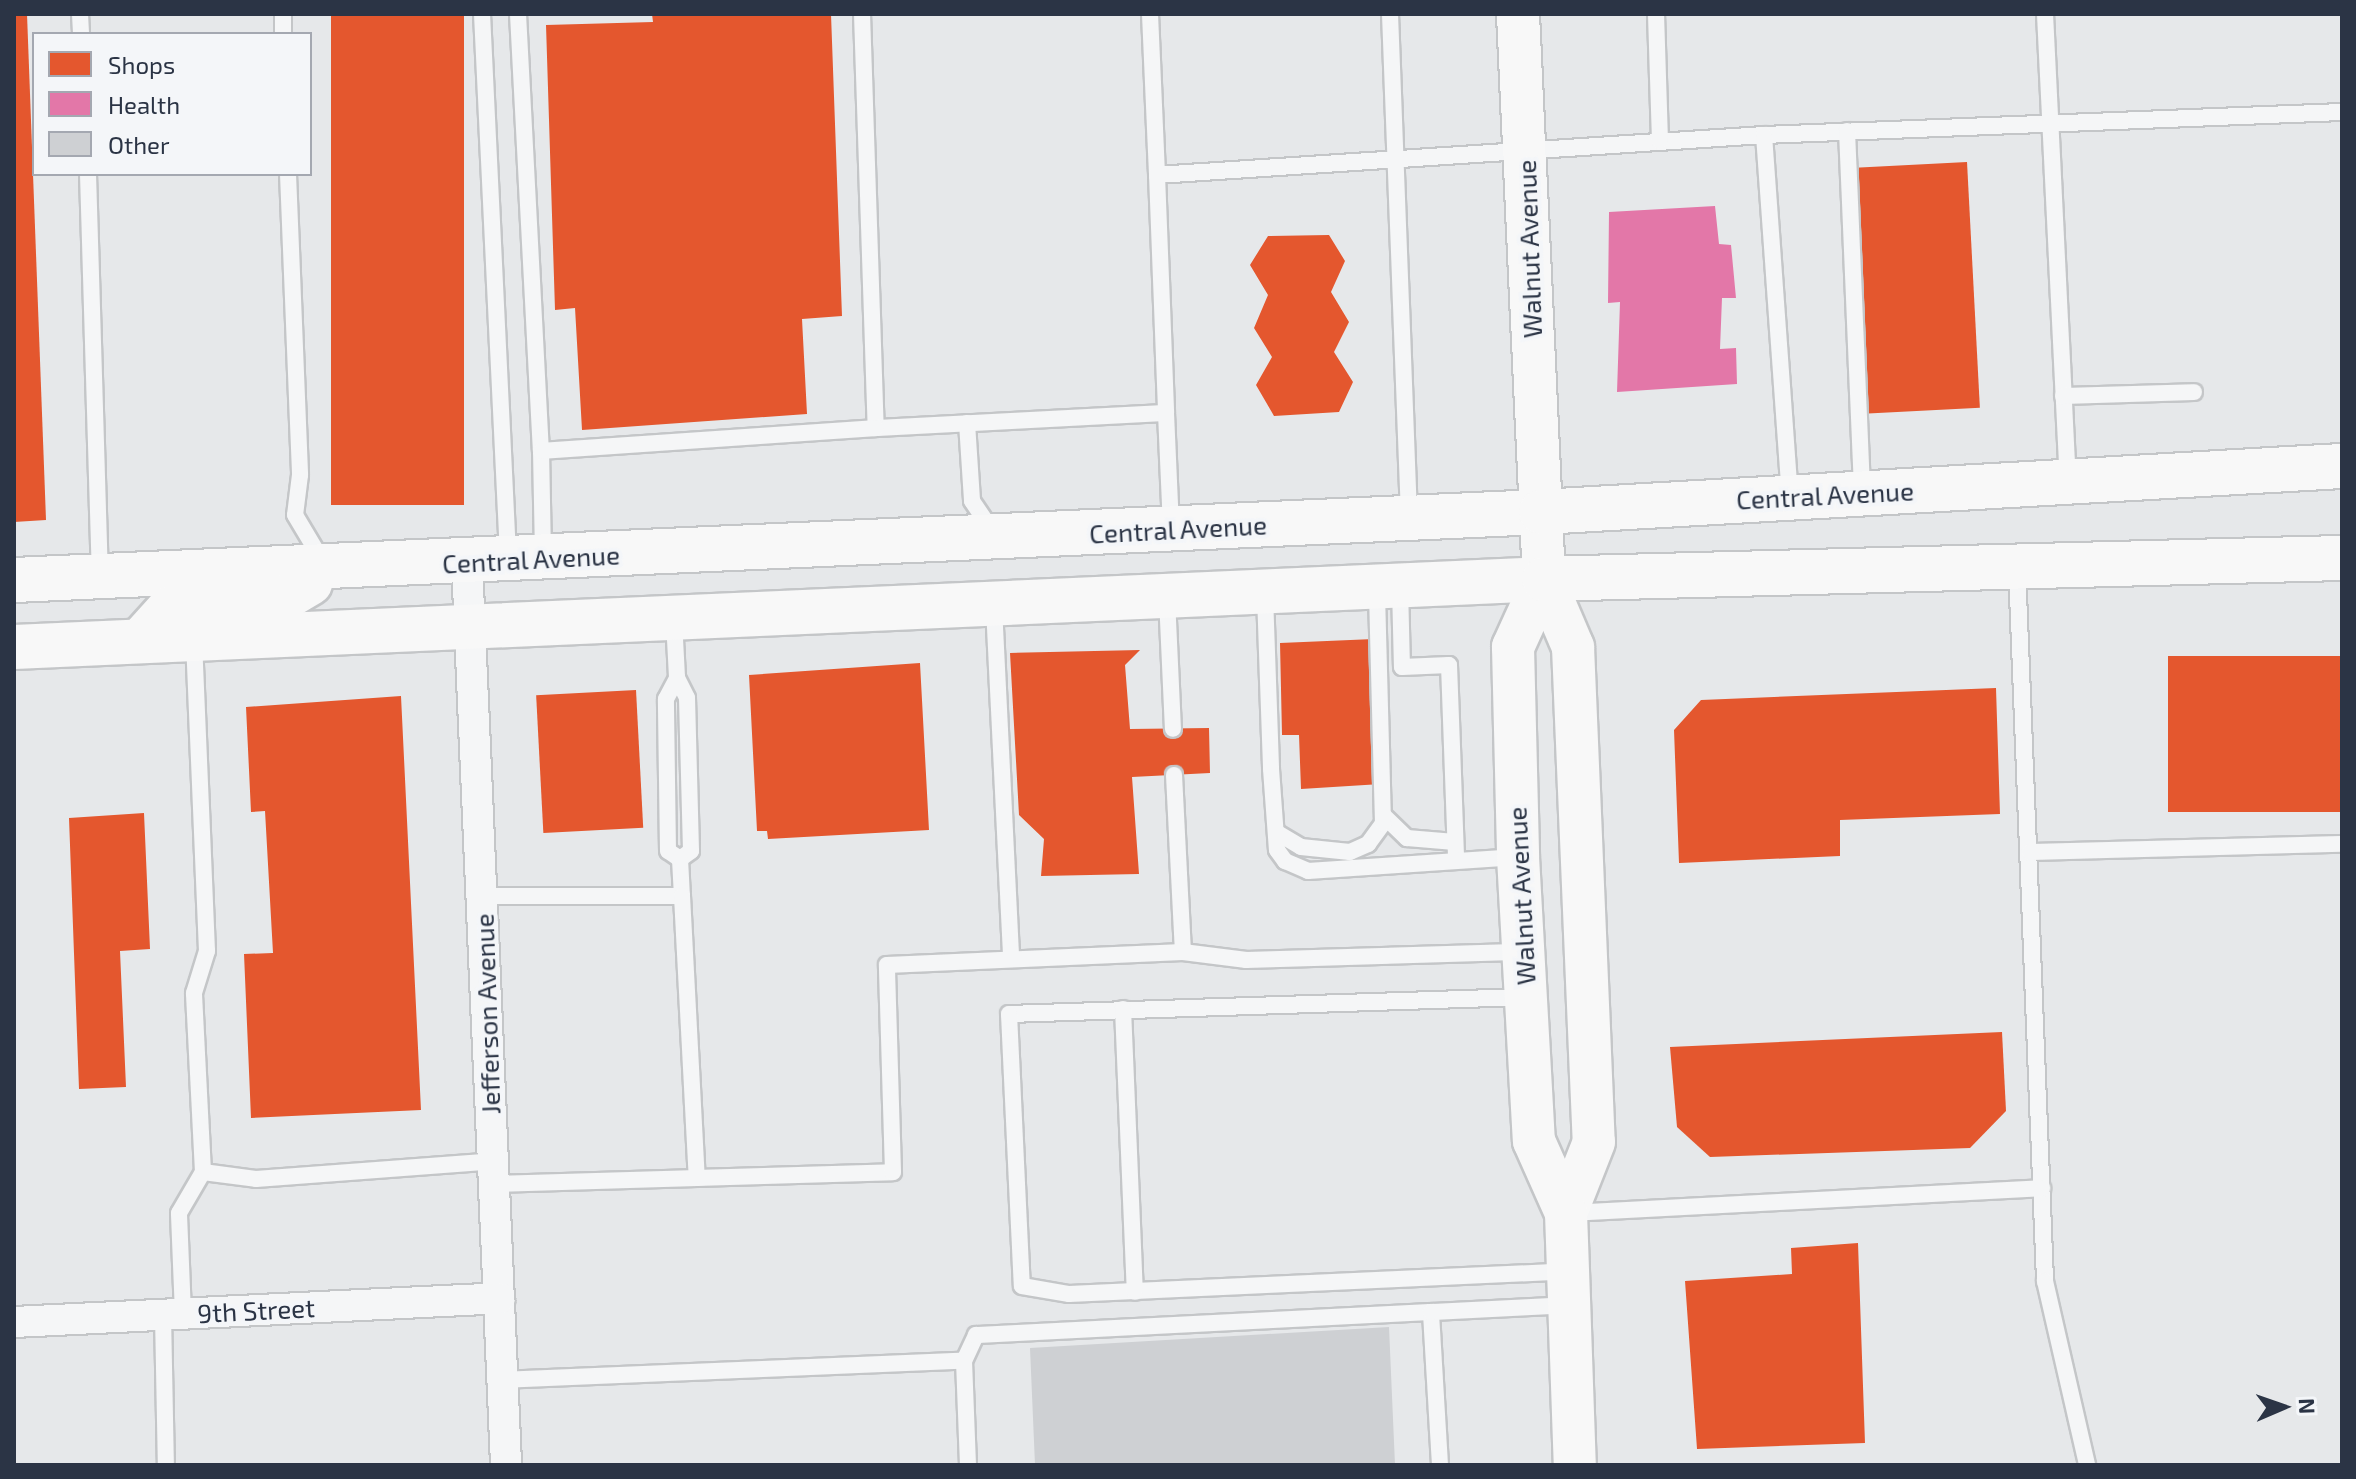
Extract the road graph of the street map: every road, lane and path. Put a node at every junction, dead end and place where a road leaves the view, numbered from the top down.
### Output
1 (482, 14) edge
2 (518, 14) edge
3 (862, 14) edge
4 (1150, 14) edge
5 (1390, 14) edge
6 (1518, 14) edge
7 (1656, 14) edge
8 (2045, 14) edge
9 (2342, 112) edge
10 (2050, 122) junction
11 (1847, 131) junction
12 (1764, 135) junction
13 (1660, 141) junction
14 (1525, 155) junction
15 (1397, 162) junction
16 (1157, 175) junction
17 (88, 176) edge
18 (288, 176) edge
19 (2194, 392) dead end
20 (2063, 396) junction
21 (1166, 413) junction
22 (967, 423) junction
23 (876, 428) junction
24 (541, 451) junction
25 (2342, 466) edge
26 (2068, 482) junction
27 (1862, 493) junction
28 (1790, 497) junction
29 (1541, 512) junction
30 (1409, 518) junction
31 (1171, 529) junction
32 (995, 537) junction
33 (2342, 558) edge
34 (506, 561) junction
35 (326, 567) junction
36 (2017, 567) junction
37 (100, 576) junction
38 (1544, 579) junction
39 (14, 580) edge
40 (1388, 586) junction
41 (1265, 593) junction
42 (1167, 597) junction
43 (994, 605) junction
44 (751, 616) junction
45 (674, 620) junction
46 (470, 630) junction
47 (194, 638) junction
48 (140, 641) junction
49 (14, 647) edge
50 (1173, 729) dead end
51 (1174, 775) dead end
52 (1384, 816) junction
53 (1276, 832) junction
54 (1455, 842) junction
55 (2342, 844) edge
56 (2030, 852) junction
57 (1518, 857) junction
58 (1456, 860) junction
59 (482, 896) junction
60 (682, 896) junction
61 (1183, 952) junction
62 (1523, 952) junction
63 (1011, 957) junction
64 (1526, 997) junction
65 (1123, 1009) junction
66 (203, 1172) junction
67 (494, 1172) junction
68 (697, 1178) junction
69 (2042, 1188) junction
70 (1566, 1213) junction
71 (1569, 1288) junction
72 (1135, 1292) junction
73 (499, 1298) junction
74 (1431, 1312) junction
75 (173, 1314) junction
76 (14, 1322) edge
77 (964, 1361) junction
78 (502, 1380) junction
79 (166, 1465) edge
80 (506, 1465) edge
81 (968, 1465) edge
82 (1440, 1465) edge
83 (1575, 1465) edge
84 (2087, 1465) edge

1 - 34 lane
2 - 24 lane
3 - 23 lane
4 - 16 lane
5 - 15 lane
6 - 14 street, Walnut Avenue
7 - 13 lane
8 - 10 lane
9 - 10 lane
10 - 11 lane
10 - 20 lane
11 - 12 lane
11 - 27 lane
12 - 13 lane
12 - 28 lane
13 - 14 lane
14 - 15 lane
14 - 29 street, Walnut Avenue
15 - 16 lane
15 - 30 lane
16 - 21 lane
17 - 37 lane
18 - 35 lane
19 - 20 lane
20 - 26 lane
21 - 22 lane
21 - 31 lane
22 - 23 lane
22 - 32 lane
23 - 24 lane
24 - 34 lane
25 - 26 main road, Central Avenue
26 - 27 main road, Central Avenue
27 - 28 main road, Central Avenue
28 - 29 main road, Central Avenue
29 - 30 main road, Central Avenue
29 - 38 street, Walnut Avenue
30 - 31 main road, Central Avenue
31 - 32 main road, Central Avenue
32 - 34 main road, Central Avenue
32 - 44 main road
33 - 36 main road
34 - 35 main road, Central Avenue
34 - 46 street, Jefferson Avenue
35 - 37 main road, Central Avenue
35 - 48 main road
36 - 38 main road
36 - 56 lane
37 - 39 main road, Central Avenue
38 - 40 main road
38 - 57 street, Walnut Avenue
38 - 70 street, Walnut Avenue
40 - 41 main road
40 - 52 lane
40 - 54 lane
41 - 42 main road
41 - 53 lane
42 - 43 main road
42 - 50 lane
43 - 44 main road
43 - 63 lane
44 - 45 main road
45 - 46 main road
45 - 60 lane
46 - 47 main road
46 - 59 street, Jefferson Avenue
47 - 48 main road
47 - 66 lane
48 - 49 main road
51 - 61 lane
52 - 53 lane
52 - 54 lane
53 - 58 lane
54 - 58 lane
55 - 56 lane
56 - 69 lane
57 - 58 lane
57 - 62 street, Walnut Avenue
59 - 60 lane
59 - 67 street, Jefferson Avenue
60 - 68 lane
61 - 62 lane
61 - 63 lane
62 - 64 street, Walnut Avenue
63 - 68 lane
64 - 65 lane
64 - 70 street, Walnut Avenue
65 - 72 lane
65 - 72 lane
66 - 67 lane
66 - 75 lane
67 - 68 lane
67 - 73 street, Jefferson Avenue
69 - 70 lane
69 - 84 lane
70 - 71 street, Walnut Avenue
71 - 72 lane
71 - 74 lane
71 - 83 street, Walnut Avenue
73 - 75 street, 9th Street
73 - 78 street, Jefferson Avenue
74 - 77 lane
74 - 82 lane
75 - 76 street, 9th Street
75 - 79 lane
77 - 78 lane
77 - 81 lane
78 - 80 street, Jefferson Avenue

